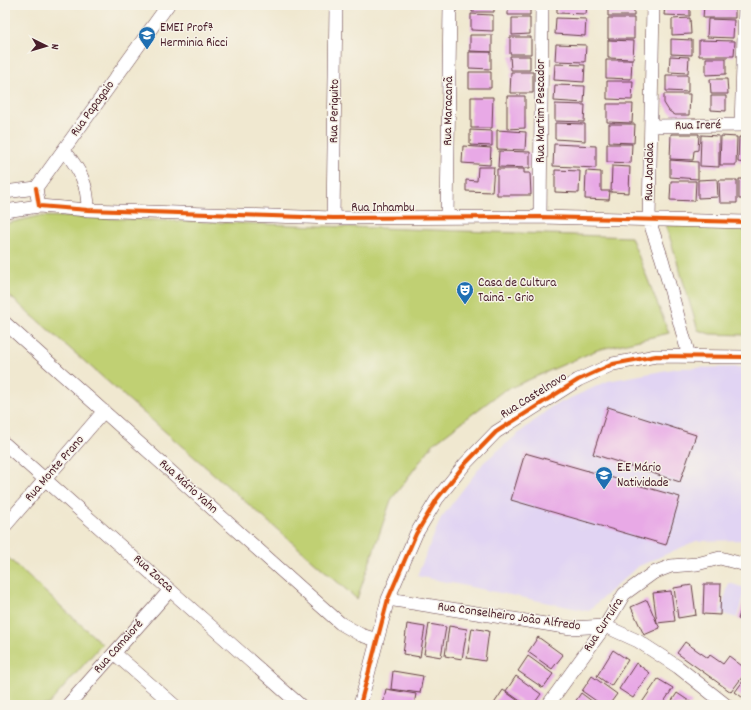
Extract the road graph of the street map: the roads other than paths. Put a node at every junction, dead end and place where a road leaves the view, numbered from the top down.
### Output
1 (168, 5) edge
2 (336, 5) edge
3 (450, 5) edge
4 (542, 5) edge
5 (653, 5) edge
6 (745, 5) edge
7 (743, 125) edge
8 (651, 126) junction
9 (64, 150) junction
10 (36, 188) junction
11 (5, 192) edge
12 (39, 206) junction
13 (88, 210) junction
14 (5, 211) edge
15 (540, 217) junction
16 (333, 218) junction
17 (447, 218) junction
18 (649, 220) junction
19 (746, 222) edge
20 (5, 323) edge
21 (689, 356) junction
22 (746, 357) edge
23 (104, 411) junction
24 (5, 444) edge
25 (46, 480) junction
26 (5, 526) edge
27 (746, 565) edge
28 (170, 590) junction
29 (388, 599) junction
30 (605, 626) junction
31 (377, 640) junction
32 (114, 653) junction
33 (710, 700) edge
34 (68, 705) edge
35 (174, 705) edge
36 (300, 705) edge
37 (360, 705) edge
38 (548, 705) edge
39 (726, 705) edge

1 - 9 street, Rua Papagaio
2 - 16 street, Rua Periquito
3 - 17 street, Rua Maracanã
4 - 15 street, Rua Martim Pescador
5 - 8 street, Rua Jandaia
6 - 7 street
7 - 8 street, Rua Ireré
8 - 18 street, Rua Jandaia
9 - 10 street, Rua Papagaio
9 - 13 street
10 - 11 street
10 - 12 street
12 - 13 street, Rua Inhambu
12 - 14 street, Rua Inhambu
13 - 16 street, Rua Inhambu
15 - 17 street, Rua Inhambu
15 - 18 street, Rua Inhambu
16 - 17 street, Rua Inhambu
18 - 19 street, Rua Inhambu
18 - 21 street, Rua Jandaia
20 - 23 street, Rua Mário Yahn
21 - 22 street, Rua Castelnovo
21 - 29 street, Rua Castelnovo
23 - 25 street, Rua Monte Prano
23 - 31 street, Rua Mário Yahn
24 - 25 street, Rua Zocca
25 - 26 street, Rua Monte Prano
25 - 28 street, Rua Zocca
27 - 30 street, Rua Curruíra
28 - 32 street, Rua Camaioré
28 - 36 street, Rua Zocca
29 - 30 street, Rua Conselheiro João Alfredo
29 - 31 street, Rua Castelnovo
30 - 33 street, Rua Conselheiro João Alfredo
30 - 38 street, Rua Curruíra
31 - 37 street, Rua Castelnovo
32 - 34 street, Rua Camaioré
32 - 35 street
33 - 39 street, Rua Conselheiro João Alfredo

